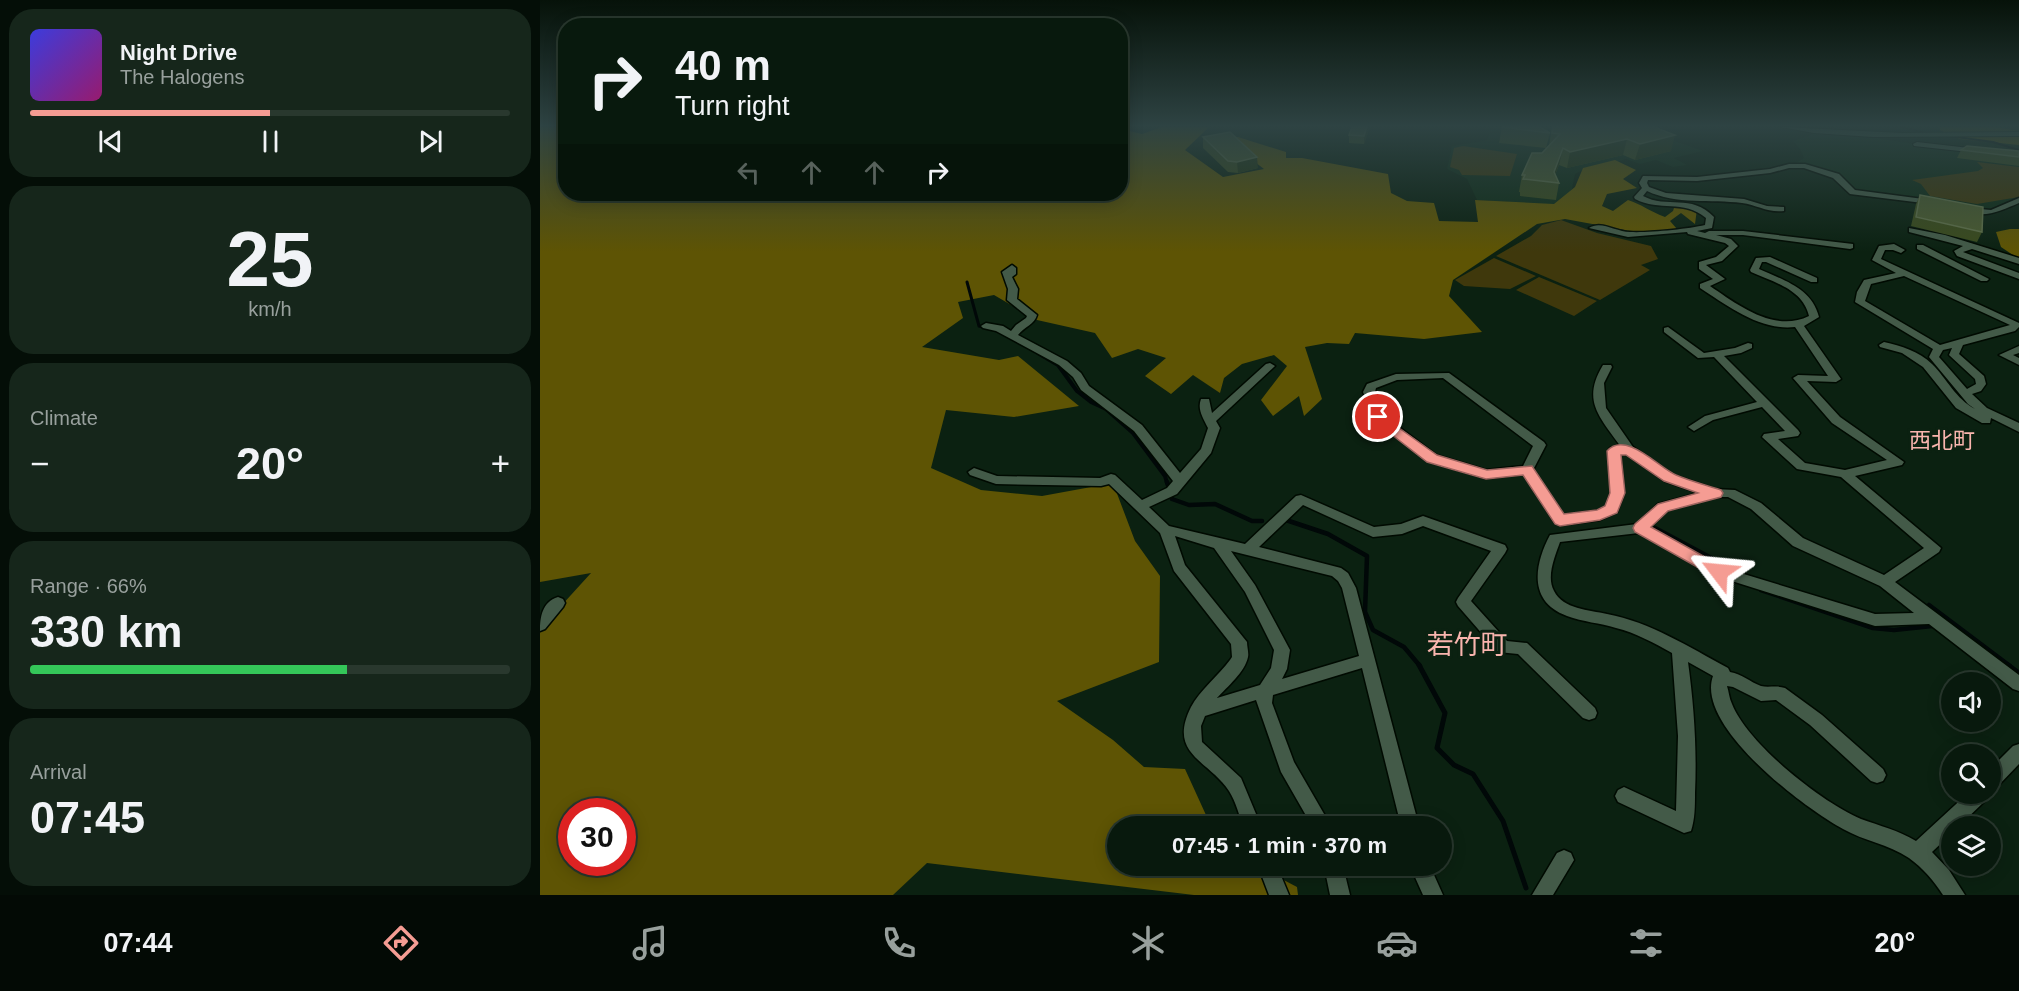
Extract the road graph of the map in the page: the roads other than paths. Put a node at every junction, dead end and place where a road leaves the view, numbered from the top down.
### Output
1 (1779, 169) edge
2 (1814, 169) edge
3 (1646, 188) junction
4 (2019, 200) edge
5 (1941, 204) edge
6 (1960, 208) edge
7 (1781, 209) dead end
8 (1593, 228) dead end
9 (1912, 230) dead end
10 (1687, 231) junction
11 (1701, 233) junction
12 (1850, 246) dead end
13 (1920, 247) dead end
14 (1970, 247) junction
15 (2006, 248) dead end
16 (1901, 250) dead end
17 (1995, 255) junction
18 (2019, 261) edge
19 (1983, 263) junction
20 (1012, 268) dead end
21 (1967, 271) junction
22 (1906, 273) junction
23 (2019, 276) edge
24 (1984, 279) dead end
25 (1814, 280) dead end
26 (1798, 324) junction
27 (986, 326) dead end
28 (2017, 326) edge
29 (1668, 330) dead end
30 (1013, 335) junction
31 (1959, 343) junction
32 (1884, 345) dead end
33 (1748, 346) dead end
34 (1939, 348) junction
35 (2019, 349) edge
36 (1717, 355) junction
37 (2019, 362) edge
38 (1270, 366) dead end
39 (1607, 367) dead end
40 (1965, 393) junction
41 (1205, 401) dead end
42 (1764, 403) junction
43 (1211, 420) junction
44 (1694, 427) dead end
45 (2019, 428) edge
46 (2019, 437) edge
47 (1629, 450) junction
48 (1527, 470) junction
49 (974, 472) dead end
50 (1845, 474) junction
51 (1179, 480) junction
52 (1715, 493) junction
53 (1140, 506) junction
54 (1641, 528) junction
55 (1166, 531) junction
56 (1218, 543) junction
57 (1249, 549) junction
58 (1885, 582) junction
59 (558, 603) dead end
60 (1932, 618) junction
61 (540, 624) edge
62 (1679, 650) junction
63 (1366, 660) junction
64 (1720, 678) junction
65 (2019, 684) edge
66 (1266, 690) junction
67 (1198, 711) junction
68 (1589, 713) dead end
69 (2019, 752) edge
70 (2001, 771) edge
71 (1877, 775) dead end
72 (1624, 796) dead end
73 (1969, 804) edge
74 (1248, 816) edge
75 (1316, 816) edge
76 (1407, 816) edge
77 (1917, 853) junction
78 (1564, 860) dead end
79 (1272, 876) edge
80 (1336, 876) edge
81 (1424, 876) edge
82 (1280, 895) edge
83 (1340, 895) edge
84 (1433, 895) edge
85 (1542, 895) edge
86 (1955, 895) edge

1 - 3 street
2 - 5 street
3 - 7 street
3 - 10 street
4 - 6 street
8 - 10 street
9 - 14 street
10 - 11 street
11 - 12 street
11 - 26 street
13 - 21 street
14 - 17 street
14 - 19 street
15 - 17 street
16 - 22 street
17 - 18 street
19 - 21 street
19 - 23 street
20 - 30 street
21 - 24 street
22 - 28 street
22 - 34 street
25 - 26 street
26 - 50 street
27 - 30 street
28 - 31 street
29 - 36 street
30 - 51 street
31 - 34 street
31 - 40 street
32 - 46 street
33 - 36 street
34 - 40 street
35 - 37 street
36 - 42 street
38 - 43 street
39 - 47 street
40 - 45 street
41 - 43 street
42 - 44 street
42 - 50 street
43 - 51 street
47 - 48 street
47 - 52 street
48 - 48 street
49 - 53 street
50 - 58 street
51 - 53 street
52 - 54 street
52 - 58 street
53 - 55 street
54 - 60 street
54 - 62 street
55 - 56 street
55 - 67 street
56 - 57 street
56 - 66 street
57 - 63 street
57 - 68 street
58 - 60 street
59 - 61 street
60 - 65 street
62 - 64 street
62 - 72 street
63 - 66 street
63 - 76 street
64 - 71 street
64 - 77 street
66 - 67 street
66 - 75 street
67 - 74 street
69 - 70 street
73 - 77 street
77 - 86 street
78 - 85 street
79 - 82 street
80 - 83 street
81 - 84 street

